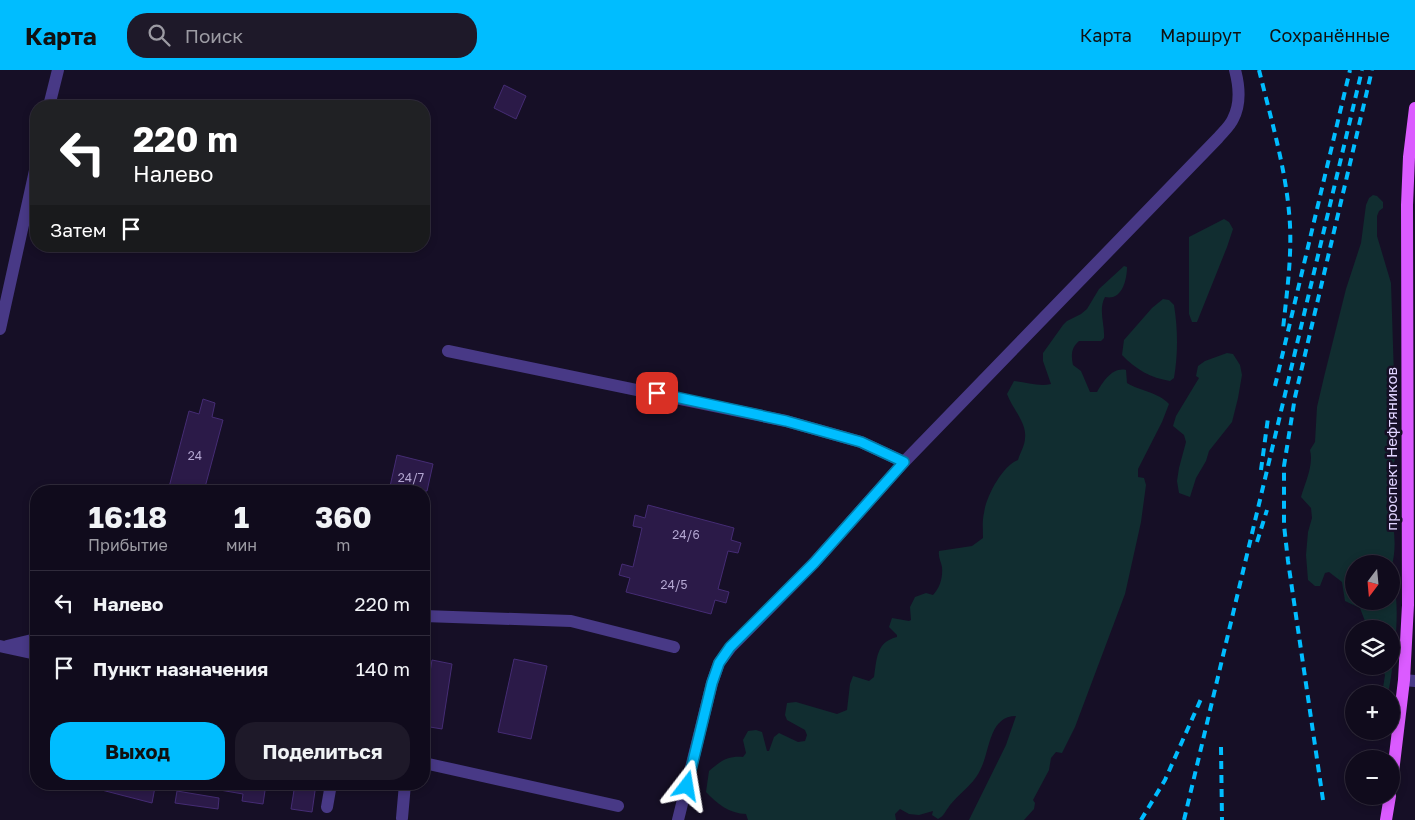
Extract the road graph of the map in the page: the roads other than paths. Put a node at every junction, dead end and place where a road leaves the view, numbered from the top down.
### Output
1 (58, 70) edge
2 (1236, 70) edge
3 (51, 100) edge
4 (1415, 108) edge
5 (1413, 138) edge
6 (30, 193) edge
7 (1411, 306) edge
8 (0, 329) edge
9 (448, 351) dead end
10 (904, 462) junction
11 (1412, 606) edge
12 (430, 617) edge
13 (30, 640) edge
14 (2, 646) edge
15 (674, 647) dead end
16 (30, 653) edge
17 (1410, 681) edge
18 (1398, 750) edge
19 (430, 764) edge
20 (330, 790) edge
21 (404, 790) edge
22 (1388, 805) edge
23 (618, 806) dead end
24 (327, 807) dead end
25 (402, 818) dead end
26 (678, 820) edge
27 (1386, 820) edge

1 - 3 street
2 - 10 street
4 - 5 main road, проспект Нефтяников
5 - 7 main road, проспект Нефтяников
6 - 8 street
7 - 11 main road, проспект Нефтяников
9 - 10 street
10 - 26 street
11 - 17 main road, проспект Нефтяников
12 - 15 street
13 - 14 street
14 - 16 street
17 - 18 main road, проспект Нефтяников
19 - 23 street
20 - 24 street
21 - 25 street
22 - 27 main road

